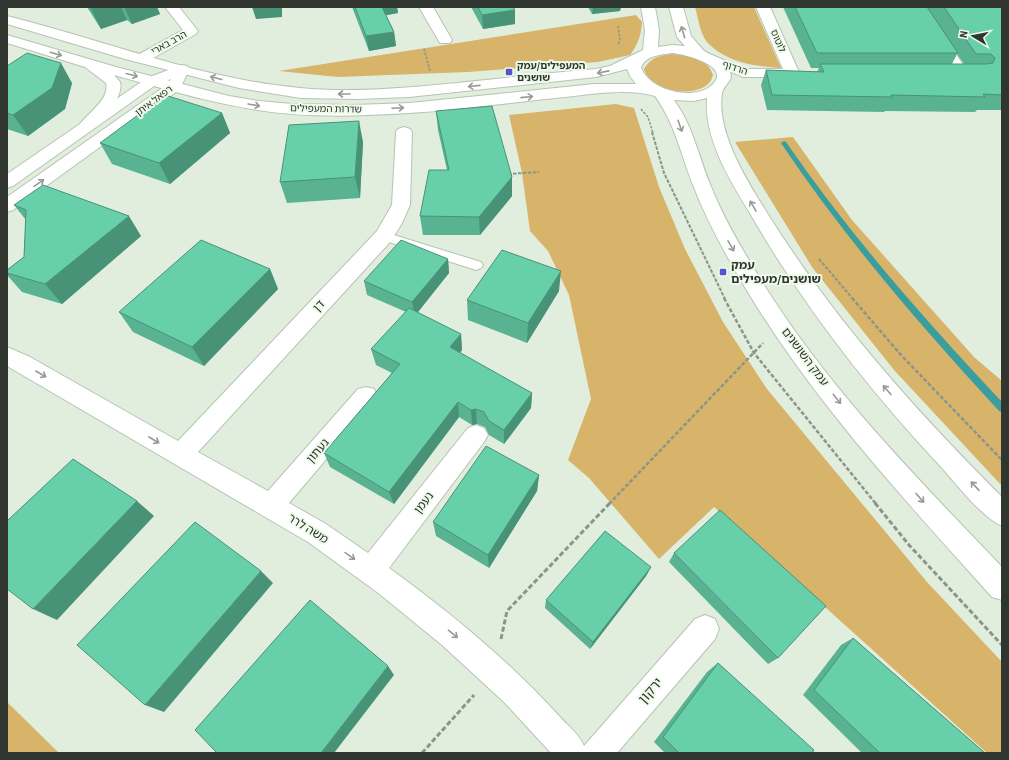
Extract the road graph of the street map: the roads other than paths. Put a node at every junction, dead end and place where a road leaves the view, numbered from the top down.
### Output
1 (172, 7) edge
2 (426, 7) edge
3 (648, 7) edge
4 (676, 7) edge
5 (763, 7) edge
6 (918, 7) edge
7 (7, 20) edge
8 (7, 39) edge
9 (445, 40) dead end
10 (698, 53) junction
11 (644, 55) junction
12 (141, 59) junction
13 (712, 59) junction
14 (84, 62) junction
15 (182, 69) junction
16 (759, 74) junction
17 (792, 74) junction
18 (808, 74) edge
19 (947, 74) edge
20 (152, 81) junction
21 (175, 86) junction
22 (718, 87) junction
23 (657, 92) junction
24 (235, 101) junction
25 (128, 121) junction
26 (88, 124) junction
27 (404, 132) dead end
28 (7, 182) edge
29 (7, 206) edge
30 (384, 236) junction
31 (476, 265) dead end
32 (7, 356) edge
33 (366, 396) dead end
34 (476, 435) dead end
35 (180, 455) junction
36 (270, 507) junction
37 (1002, 514) edge
38 (371, 571) junction
39 (1002, 587) edge
40 (705, 629) dead end
41 (572, 753) edge
42 (597, 753) edge

1 - 12 street, הרב בארי
2 - 9 street
3 - 11 street
10 -> 4 street
5 - 17 street, לוטוס
6 - 19 street
7 - 12 street, שדרות המעפילים
8 -> 14 street, שדרות המעפילים
10 - 11 street, שדרות המעפילים
10 - 13 street, הרדוף
11 -> 15 street, שדרות המעפילים
11 - 23 street
12 - 15 street, שדרות המעפילים
13 - 16 street, הרדוף
13 - 22 street
14 -> 20 street, שדרות המעפילים
14 - 26 street
15 - 20 street, רפאל איתן
15 - 21 street, רפאל איתן
16 - 17 street, הרדוף
16 - 22 street, הרדוף
17 - 18 street, הרדוף
20 - 21 street, שדרות המעפילים
20 - 26 street, רפאל איתן
21 - 24 street, שדרות המעפילים
21 - 25 street, רפאל איתן
22 - 23 street, הרדוף
37 -> 22 street
24 -> 23 street, שדרות המעפילים
23 -> 39 street, עמק השושנים
24 - 25 street
29 -> 25 street, רפאל איתן
26 - 28 street, רפאל איתן
27 - 30 street, דן
30 - 31 lane
30 - 35 street, דן
32 -> 35 street, משה לרר
33 - 36 street, געתון
34 - 38 street, נעמן
35 - 36 street, משה לרר
36 -> 38 street, משה לרר
38 -> 41 street, משה לרר
40 - 42 street, ירקון

